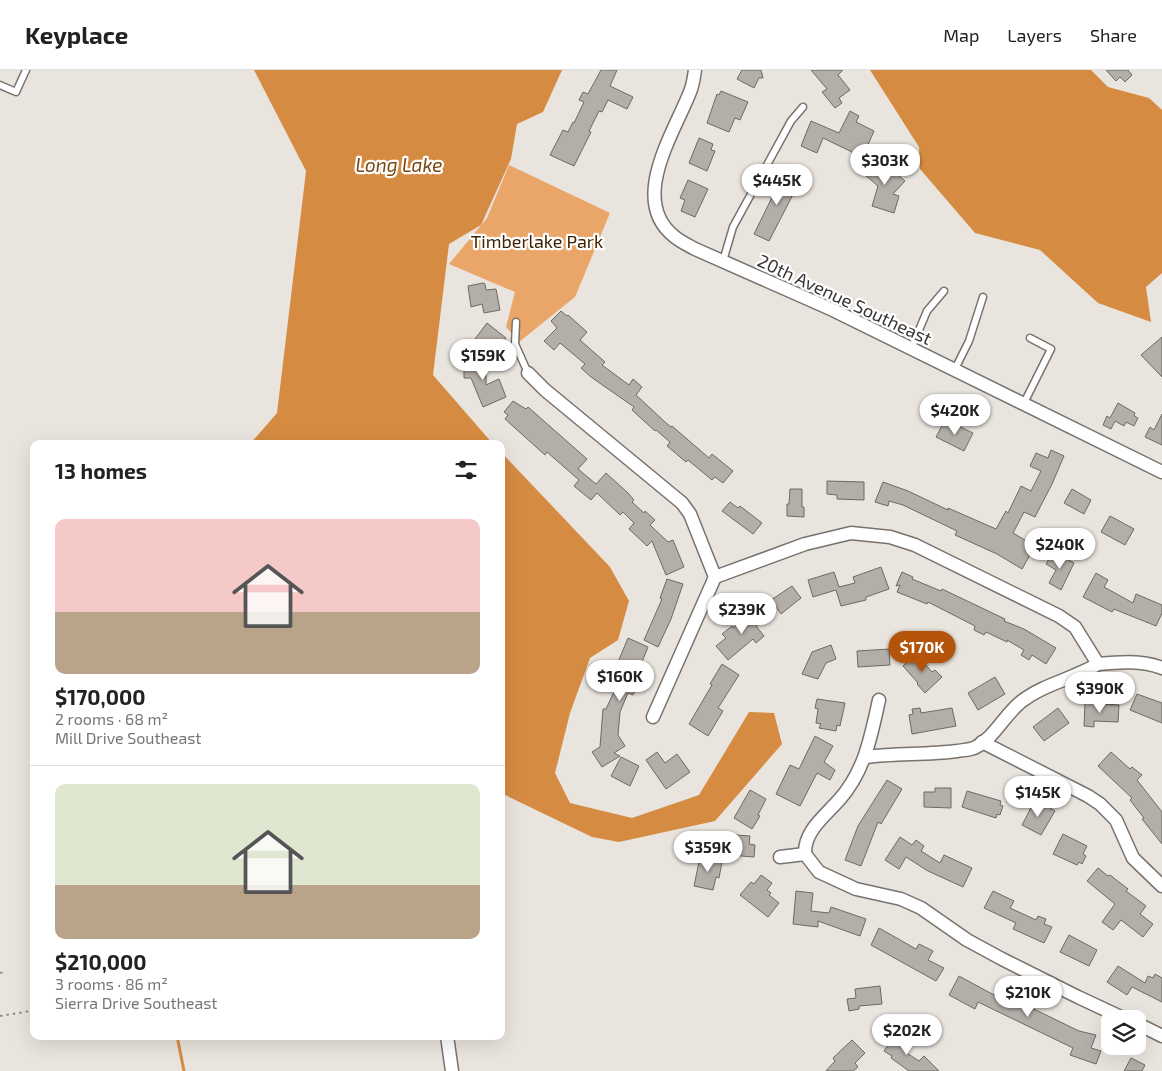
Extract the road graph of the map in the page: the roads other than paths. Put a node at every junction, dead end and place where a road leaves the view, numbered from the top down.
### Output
1 (26, 70) edge
2 (695, 70) edge
3 (0, 85) edge
4 (803, 107) dead end
5 (723, 261) junction
6 (944, 291) dead end
7 (983, 297) dead end
8 (516, 322) dead end
9 (1030, 338) dead end
10 (911, 349) junction
11 (954, 370) junction
12 (528, 373) joint
13 (1024, 404) junction
14 (1162, 472) edge
15 (716, 577) junction
16 (1098, 664) junction
17 (1162, 668) edge
18 (879, 700) dead end
19 (653, 717) dead end
20 (982, 742) junction
21 (866, 757) junction
22 (805, 854) junction
23 (780, 857) dead end
24 (1162, 886) edge
25 (1105, 1010) edge
26 (1146, 1028) edge
27 (1162, 1036) edge
28 (448, 1040) edge
29 (452, 1071) edge

1 - 3 lane
2 - 5 street, 20th Avenue Southeast
4 - 5 lane
5 - 10 street, 20th Avenue Southeast
6 - 10 lane
7 - 11 lane
8 - 12 lane
9 - 13 lane
10 - 11 street, 20th Avenue Southeast
11 - 13 street, 20th Avenue Southeast
12 - 15 street
13 - 14 street, 20th Avenue Southeast
15 - 16 street
15 - 19 street
16 - 17 street
16 - 20 street
18 - 21 street
20 - 21 street
20 - 24 street
21 - 22 street
22 - 23 street
22 - 25 street
26 - 27 street
28 - 29 street

